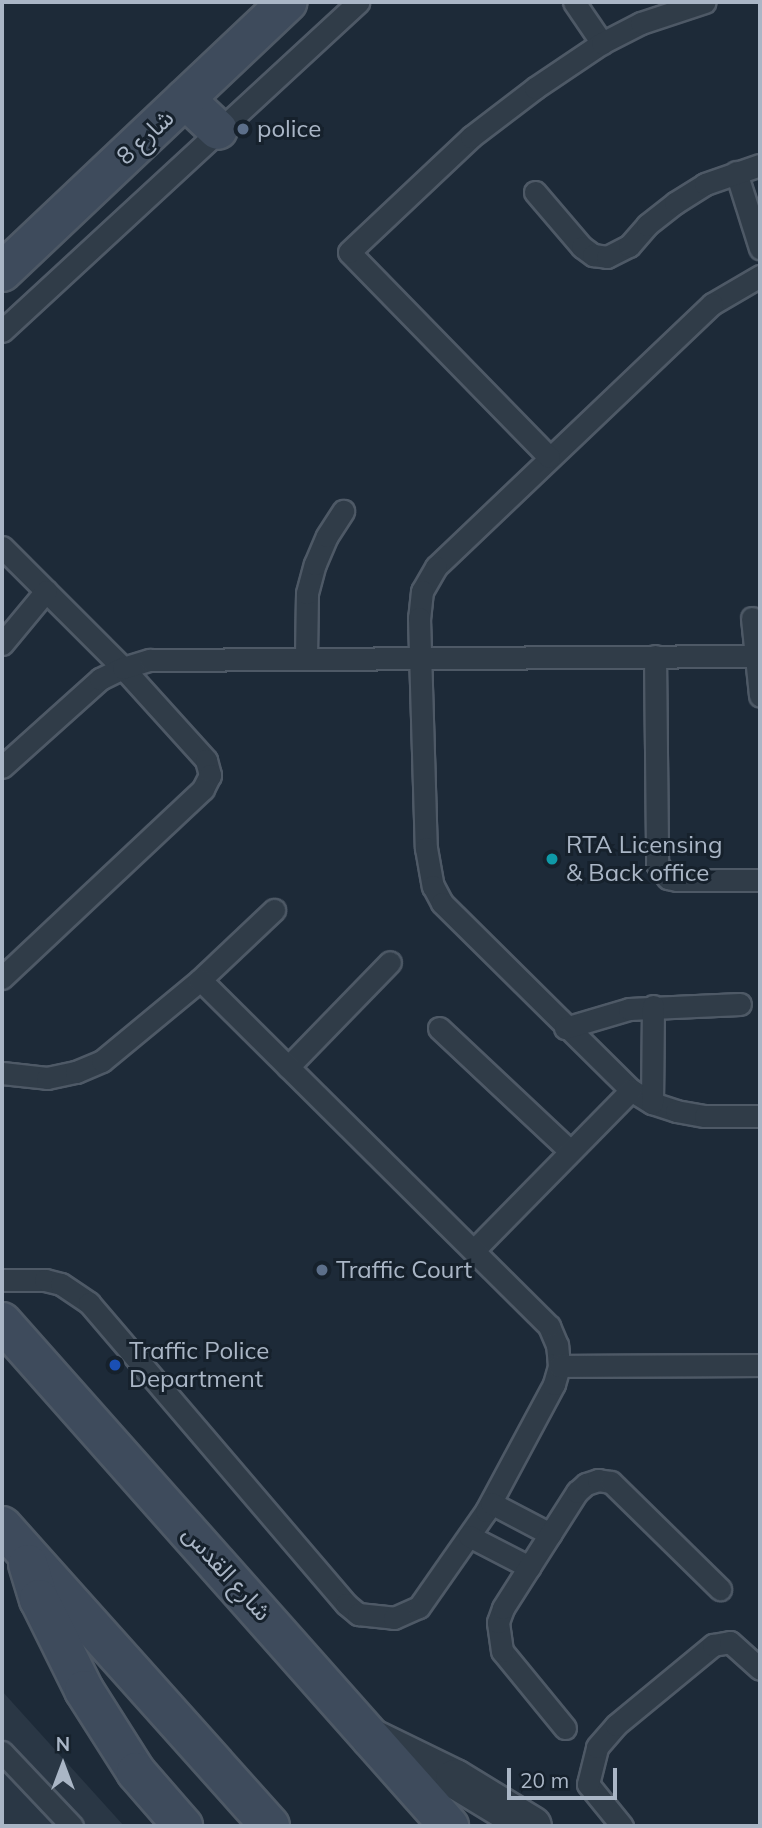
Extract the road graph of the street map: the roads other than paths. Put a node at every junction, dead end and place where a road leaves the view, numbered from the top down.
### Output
1 (288, 2) edge
2 (358, 2) edge
3 (574, 2) edge
4 (705, 2) edge
5 (602, 43) junction
6 (185, 99) junction
7 (218, 130) junction
8 (760, 165) edge
9 (736, 172) junction
10 (535, 192) dead end
11 (760, 248) edge
12 (2, 272) edge
13 (760, 275) edge
14 (2, 331) edge
15 (549, 457) junction
16 (344, 510) dead end
17 (2, 547) edge
18 (46, 591) junction
19 (752, 618) dead end
20 (2, 645) edge
21 (655, 656) junction
22 (755, 656) junction
23 (306, 657) junction
24 (420, 657) junction
25 (122, 668) junction
26 (760, 696) edge
27 (2, 767) edge
28 (760, 880) edge
29 (274, 909) dead end
30 (390, 962) dead end
31 (2, 978) edge
32 (200, 980) junction
33 (740, 1004) dead end
34 (653, 1006) junction
35 (439, 1028) dead end
36 (565, 1028) junction
37 (288, 1067) junction
38 (2, 1073) edge
39 (631, 1090) junction
40 (652, 1103) junction
41 (760, 1116) edge
42 (570, 1151) junction
43 (474, 1250) junction
44 (2, 1280) edge
45 (2, 1322) edge
46 (760, 1364) edge
47 (559, 1366) junction
48 (491, 1503) junction
49 (550, 1534) junction
50 (469, 1536) junction
51 (13, 1537) edge
52 (529, 1567) junction
53 (720, 1590) dead end
54 (760, 1669) edge
55 (565, 1728) dead end
56 (371, 1738) junction
57 (2, 1752) edge
58 (72, 1826) edge
59 (183, 1826) edge
60 (270, 1826) edge
61 (449, 1826) edge
62 (532, 1826) edge
63 (622, 1826) edge

1 - 6 main road, شارع 8
2 - 7 lane
3 - 5 lane
4 - 5 lane
5 - 15 lane
6 - 7 main road
6 - 12 main road, شارع 8
7 - 14 lane
8 - 9 lane
9 - 10 lane
9 - 11 lane
13 - 15 lane
15 - 24 lane
16 - 23 lane
17 - 18 lane
18 - 20 lane
18 - 25 lane
19 - 22 lane
21 - 22 lane
21 - 24 lane
21 - 28 lane
22 - 26 lane
23 - 24 lane
23 - 25 lane
24 - 36 lane
25 - 27 lane
25 - 31 lane
29 - 32 lane
30 - 37 lane
32 - 37 lane
32 - 38 lane
33 - 34 lane
34 - 36 lane
34 - 40 lane
35 - 42 lane
36 - 39 lane
37 - 43 lane
39 - 40 lane
39 - 42 lane
40 - 41 lane
42 - 43 lane
43 - 47 lane
44 - 50 lane
45 - 56 main road, شارع القدس
46 - 47 lane
47 - 48 lane
48 - 49 lane
48 - 50 lane
49 - 52 lane
49 - 53 lane
50 - 52 lane
51 - 59 main road
51 - 60 main road
52 - 55 lane
54 - 63 lane
56 - 61 main road, شارع القدس
56 - 62 street
57 - 58 lane

